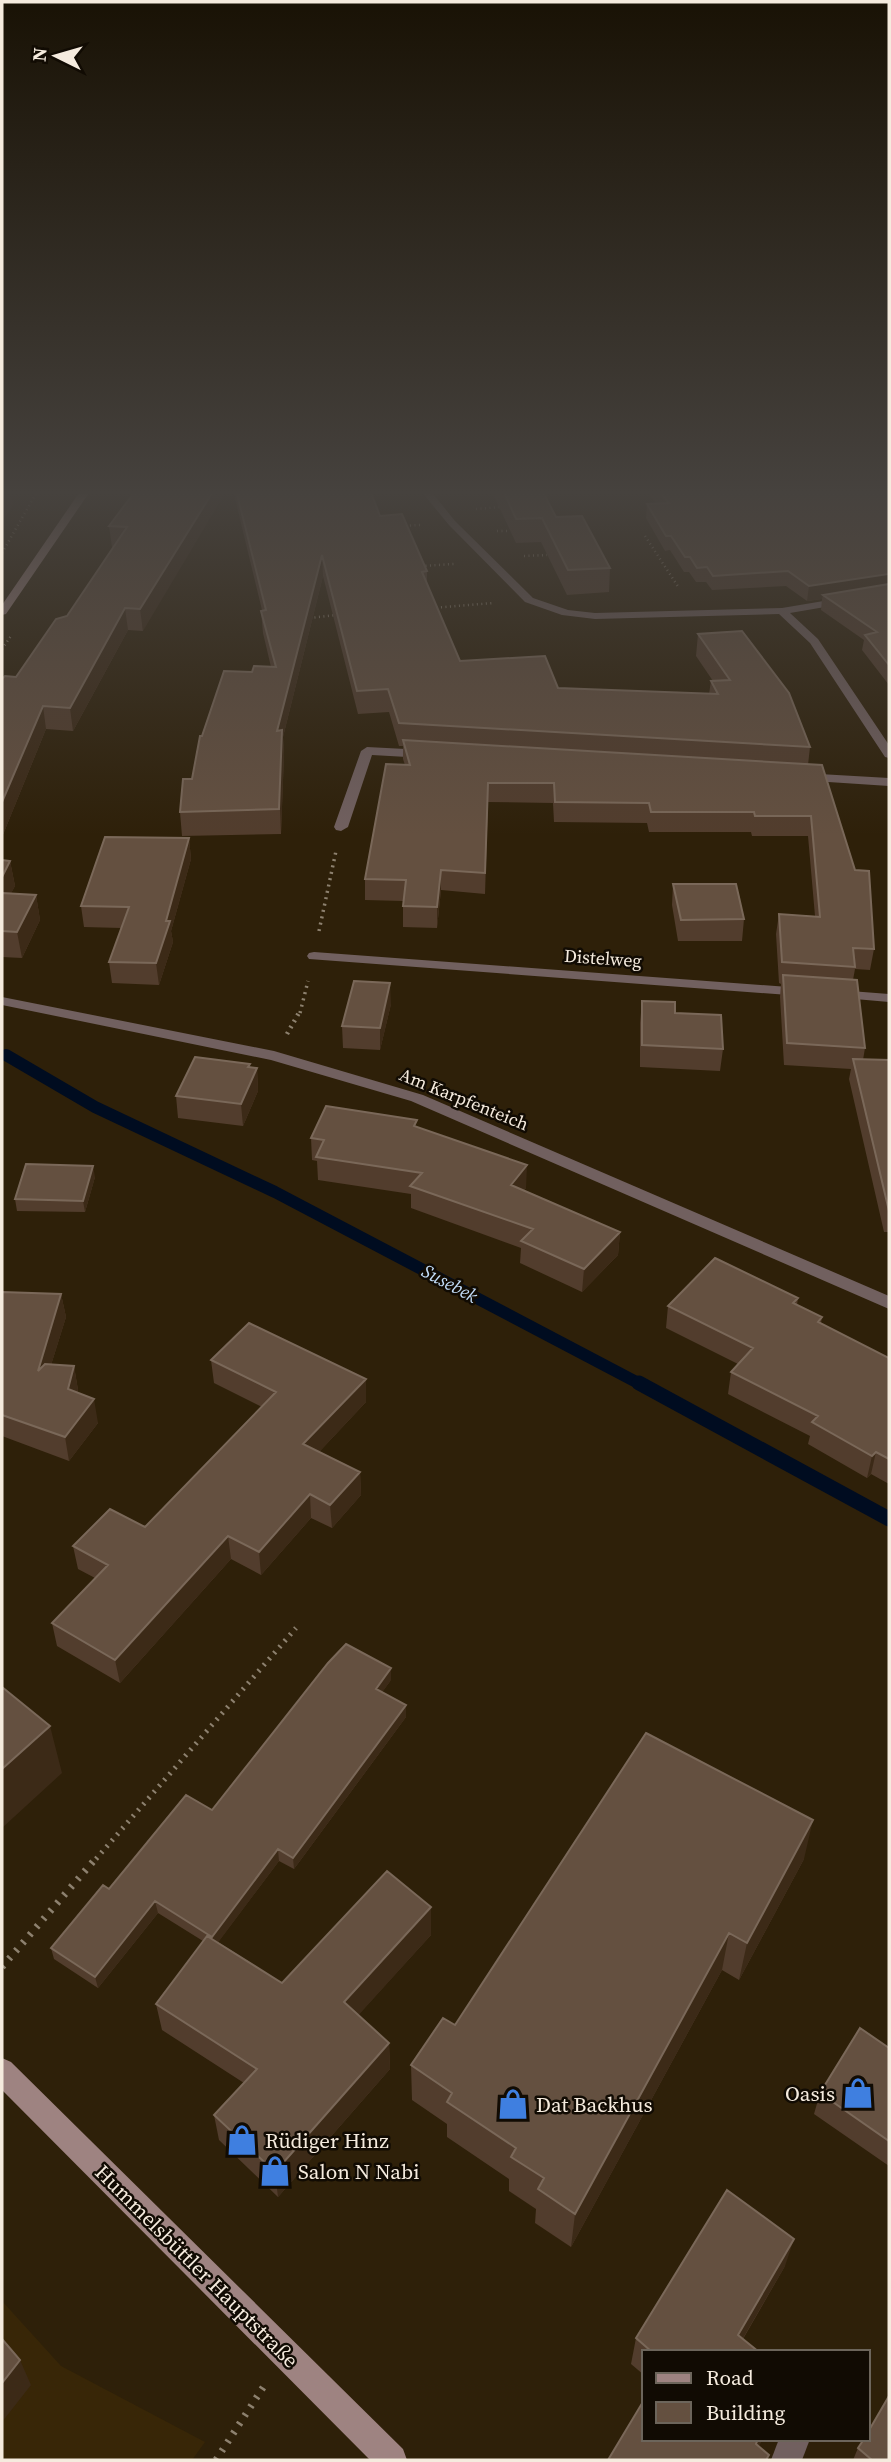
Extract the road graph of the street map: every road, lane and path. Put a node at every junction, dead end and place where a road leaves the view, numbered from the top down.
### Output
1 (465, 605) edge
2 (544, 605) edge
3 (689, 605) edge
4 (818, 605) edge
5 (424, 608) edge
6 (782, 611) junction
7 (694, 612) junction
8 (344, 615) edge
9 (303, 618) edge
10 (889, 754) edge
11 (435, 755) edge
12 (793, 777) edge
13 (889, 782) edge
14 (341, 827) joint
15 (314, 956) junction
16 (889, 998) edge
17 (2, 1001) edge
18 (299, 1015) dead end
19 (889, 1303) edge
20 (296, 1628) dead end
21 (2, 1967) edge
22 (2, 2071) edge
23 (285, 2353) junction
24 (794, 2441) edge
25 (216, 2460) edge
26 (392, 2460) edge
27 (786, 2460) edge

1 - 5 path
2 - 7 street
3 - 7 path
4 - 6 street
6 - 7 street
6 - 10 street
8 - 9 path
11 - 14 street
12 - 13 street
14 - 15 path
15 - 16 street, Distelweg
15 - 18 path
17 - 19 street, Am Karpfenteich
20 - 21 path
22 - 23 street, Hummelsbüttler Hauptstraße
23 - 25 path
23 - 26 street, Hummelsbüttler Hauptstraße
24 - 27 street

